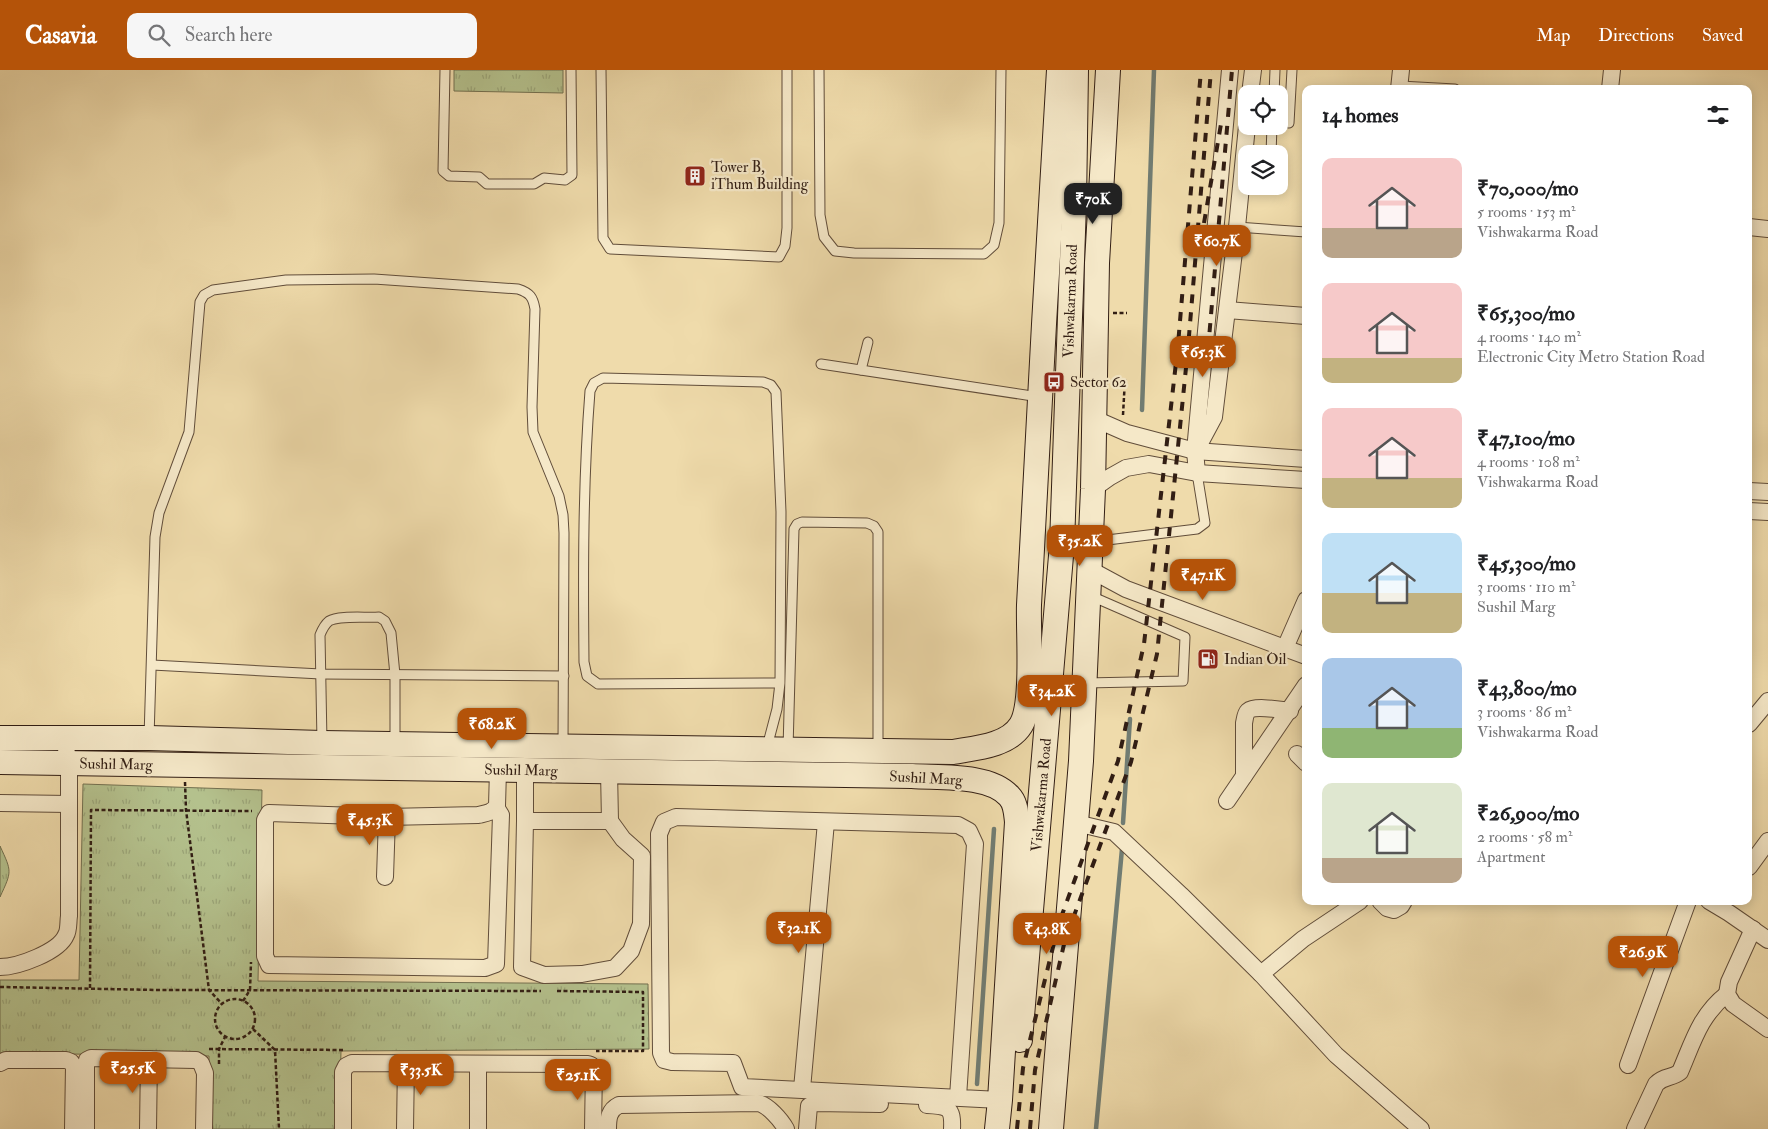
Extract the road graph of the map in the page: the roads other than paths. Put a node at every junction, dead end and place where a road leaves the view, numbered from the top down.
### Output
1 (444, 70) edge
2 (571, 70) edge
3 (601, 70) edge
4 (787, 70) edge
5 (819, 70) edge
6 (1001, 70) edge
7 (1059, 70) edge
8 (1076, 70) edge
9 (1108, 70) edge
10 (1230, 70) edge
11 (1253, 70) edge
12 (1275, 70) edge
13 (1292, 70) edge
14 (1612, 70) edge
15 (1400, 82) edge
16 (1251, 85) edge
17 (1274, 85) edge
18 (1424, 85) edge
19 (1610, 85) edge
20 (1288, 123) edge
21 (1241, 195) edge
22 (1074, 204) junction
23 (1100, 205) junction
24 (1237, 227) junction
25 (1752, 227) edge
26 (1768, 229) edge
27 (1302, 232) edge
28 (1072, 261) junction
29 (1097, 262) junction
30 (1227, 310) junction
31 (1302, 316) edge
32 (868, 342) dead end
33 (821, 364) dead end
34 (861, 370) junction
35 (1039, 397) junction
36 (1095, 419) junction
37 (1195, 451) junction
38 (1302, 459) edge
39 (1197, 473) junction
40 (1302, 480) edge
41 (1093, 489) junction
42 (1752, 491) edge
43 (1768, 492) edge
44 (1752, 511) edge
45 (1768, 512) edge
46 (1090, 542) junction
47 (1032, 558) junction
48 (1061, 559) junction
49 (1089, 569) junction
50 (1088, 595) junction
51 (1302, 609) edge
52 (1285, 648) junction
53 (1302, 654) edge
54 (152, 665) junction
55 (321, 674) junction
56 (395, 675) junction
57 (564, 676) junction
58 (780, 683) junction
59 (1084, 683) junction
60 (1050, 691) junction
61 (1302, 692) edge
62 (1768, 701) edge
63 (1290, 711) junction
64 (1026, 714) junction
65 (1752, 720) edge
66 (0, 738) edge
67 (149, 738) junction
68 (64, 739) junction
69 (322, 743) junction
70 (562, 746) junction
71 (980, 747) junction
72 (777, 749) junction
73 (878, 751) junction
74 (393, 756) junction
75 (0, 762) edge
76 (69, 763) junction
77 (498, 770) junction
78 (525, 770) junction
79 (609, 772) junction
80 (1244, 776) junction
81 (982, 780) junction
82 (1228, 802) dead end
83 (0, 803) edge
84 (69, 804) junction
85 (496, 807) junction
86 (387, 816) junction
87 (525, 821) junction
88 (610, 821) junction
89 (826, 822) junction
90 (1076, 823) junction
91 (1768, 841) edge
92 (1752, 863) edge
93 (385, 877) dead end
94 (1354, 905) edge
95 (1384, 905) edge
96 (1402, 905) edge
97 (1687, 905) edge
98 (1720, 905) edge
99 (1753, 929) junction
100 (1768, 940) edge
101 (0, 967) edge
102 (1262, 974) junction
103 (1727, 994) junction
104 (1015, 995) junction
105 (1768, 1029) edge
106 (149, 1059) junction
107 (0, 1063) edge
108 (406, 1063) junction
109 (478, 1064) junction
110 (1628, 1064) dead end
111 (802, 1090) junction
112 (958, 1097) junction
113 (1000, 1100) junction
114 (73, 1129) edge
115 (86, 1129) edge
116 (148, 1129) edge
117 (204, 1129) edge
118 (343, 1129) edge
119 (405, 1129) edge
120 (478, 1129) edge
121 (593, 1129) edge
122 (608, 1129) edge
123 (786, 1129) edge
124 (807, 1129) edge
125 (952, 1129) edge
126 (997, 1129) edge
127 (1012, 1129) edge
128 (1051, 1129) edge
129 (1421, 1129) edge
130 (1635, 1129) edge

1 - 2 lane
3 - 4 lane
5 - 6 lane
7 - 35 street
8 - 22 street, Vishwakarma Road
9 - 23 street, Vishwakarma Road
10 - 37 street
11 - 16 street
12 - 17 lane
13 - 20 lane
14 - 19 street
15 - 18 lane
21 - 24 street
22 - 23 street
22 - 28 street, Vishwakarma Road
23 - 29 street, Vishwakarma Road
24 - 27 lane
24 - 30 street
25 - 26 street
28 - 29 street
28 - 48 street, Vishwakarma Road
29 - 36 street, Vishwakarma Road
30 - 31 street
30 - 37 street
32 - 34 lane
33 - 34 lane
34 - 35 lane
35 - 47 street
36 - 37 street
36 - 41 street, Vishwakarma Road
37 - 38 street
37 - 39 street
39 - 40 street
39 - 41 street
39 - 46 lane
41 - 46 street, Vishwakarma Road
42 - 43 street
44 - 45 street
46 - 49 street, Vishwakarma Road
47 - 48 street
47 - 64 street
48 - 60 street, Vishwakarma Road
49 - 50 street, Vishwakarma Road
49 - 52 street
50 - 59 street, Vishwakarma Road
50 - 59 lane
51 - 52 street
52 - 53 street
54 - 55 lane
54 - 57 lane
54 - 67 lane
55 - 56 lane
55 - 56 lane
55 - 69 lane
56 - 57 lane
56 - 74 lane
57 - 70 lane
58 - 58 lane
58 - 72 lane
59 - 90 street, Vishwakarma Road
60 - 64 street, Sushil Marg
60 - 104 street, Vishwakarma Road
61 - 63 street
62 - 65 street
63 - 80 street
63 - 80 street
64 - 71 street, Sushil Marg
66 - 68 street, Sushil Marg
67 - 68 street, Sushil Marg
67 - 69 street, Sushil Marg
68 - 76 street
69 - 74 street, Sushil Marg
70 - 72 street, Sushil Marg
70 - 74 street, Sushil Marg
71 - 73 street, Sushil Marg
71 - 81 street
72 - 73 street, Sushil Marg
72 - 73 lane
74 - 76 street, Sushil Marg
74 - 77 street, Sushil Marg
75 - 76 street, Sushil Marg
76 - 84 street
77 - 78 street, Sushil Marg
77 - 85 street
78 - 79 street, Sushil Marg
78 - 87 street
79 - 81 street, Sushil Marg
79 - 88 street
80 - 82 street
81 - 104 street
83 - 84 street
84 - 101 street
85 - 86 street
85 - 86 street
86 - 93 street
87 - 88 street
87 - 88 street
89 - 111 street
89 - 111 street
89 - 112 street
90 - 102 street
90 - 128 street, Vishwakarma Road
91 - 92 street
94 - 102 street
95 - 96 street
97 - 110 street
98 - 99 street
99 - 100 street
99 - 103 street
102 - 129 street
103 - 105 street
103 - 130 street
104 - 113 street
104 - 127 street, Vishwakarma Road
106 - 115 street
106 - 116 street
106 - 117 street
107 - 114 street
108 - 109 street
108 - 118 street
108 - 119 street
109 - 120 street
109 - 121 street
111 - 112 street
112 - 113 street
113 - 126 street
122 - 123 street
124 - 125 street

